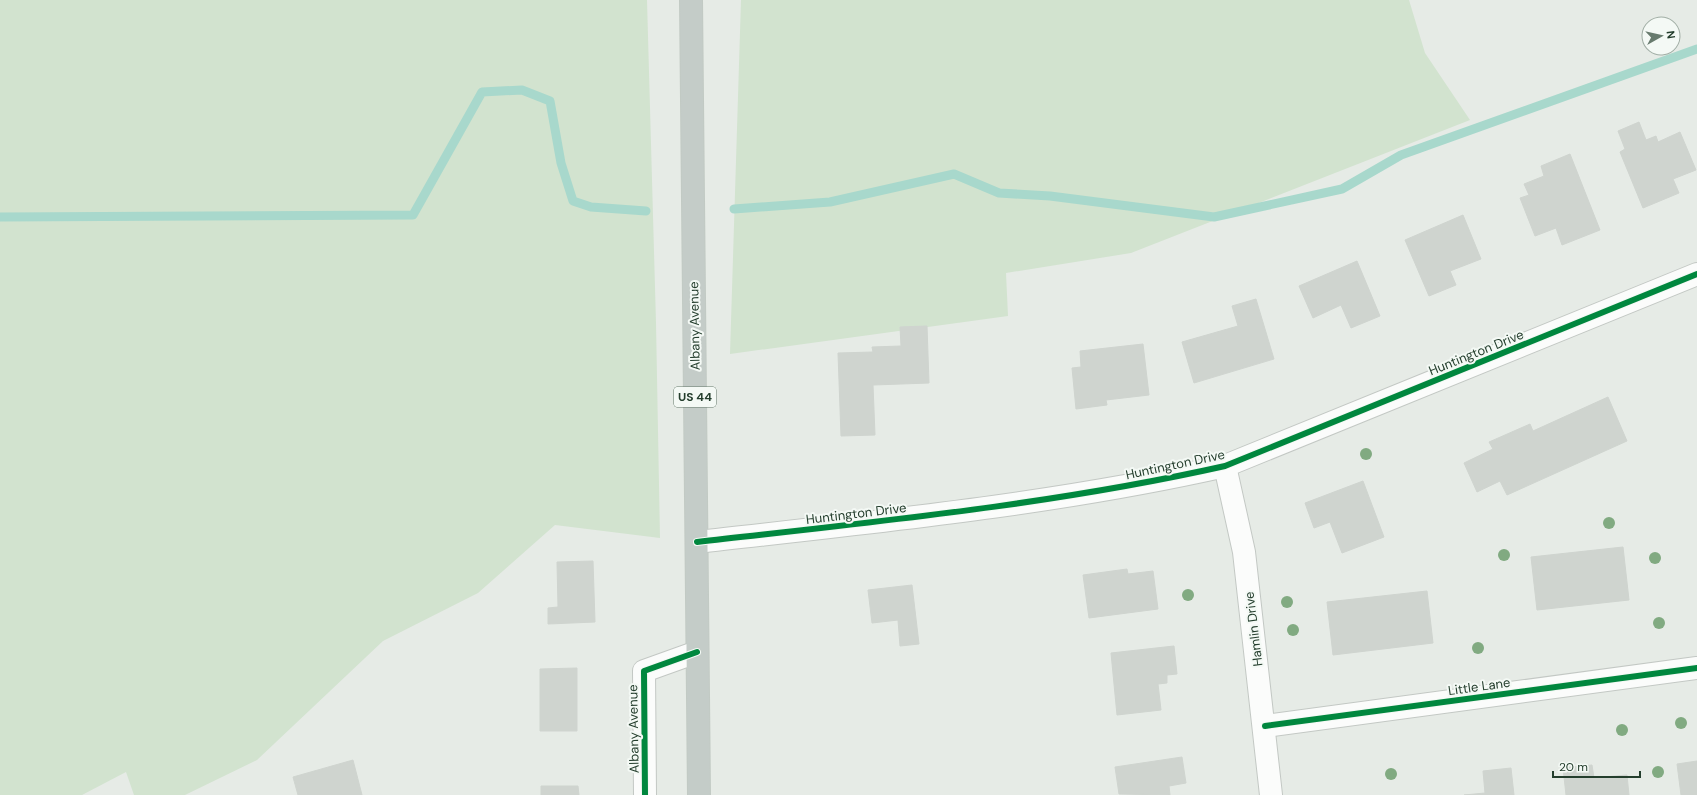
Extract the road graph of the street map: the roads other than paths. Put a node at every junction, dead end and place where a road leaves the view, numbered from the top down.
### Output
1 (691, 0) edge
2 (1697, 274) edge
3 (1225, 466) junction
4 (696, 542) junction
5 (697, 652) junction
6 (1697, 668) edge
7 (1265, 726) junction
8 (645, 795) edge
9 (699, 795) edge
10 (1271, 795) edge

1 - 4 highway, Albany Avenue / US 44
2 - 3 street, Huntington Drive
3 - 4 street, Huntington Drive
3 - 7 street, Hamlin Drive
4 - 5 highway, Albany Avenue / US 44
5 - 8 street, Albany Avenue
5 - 9 highway, Albany Avenue / US 44
6 - 7 street, Little Lane
7 - 10 street, Hamlin Drive

